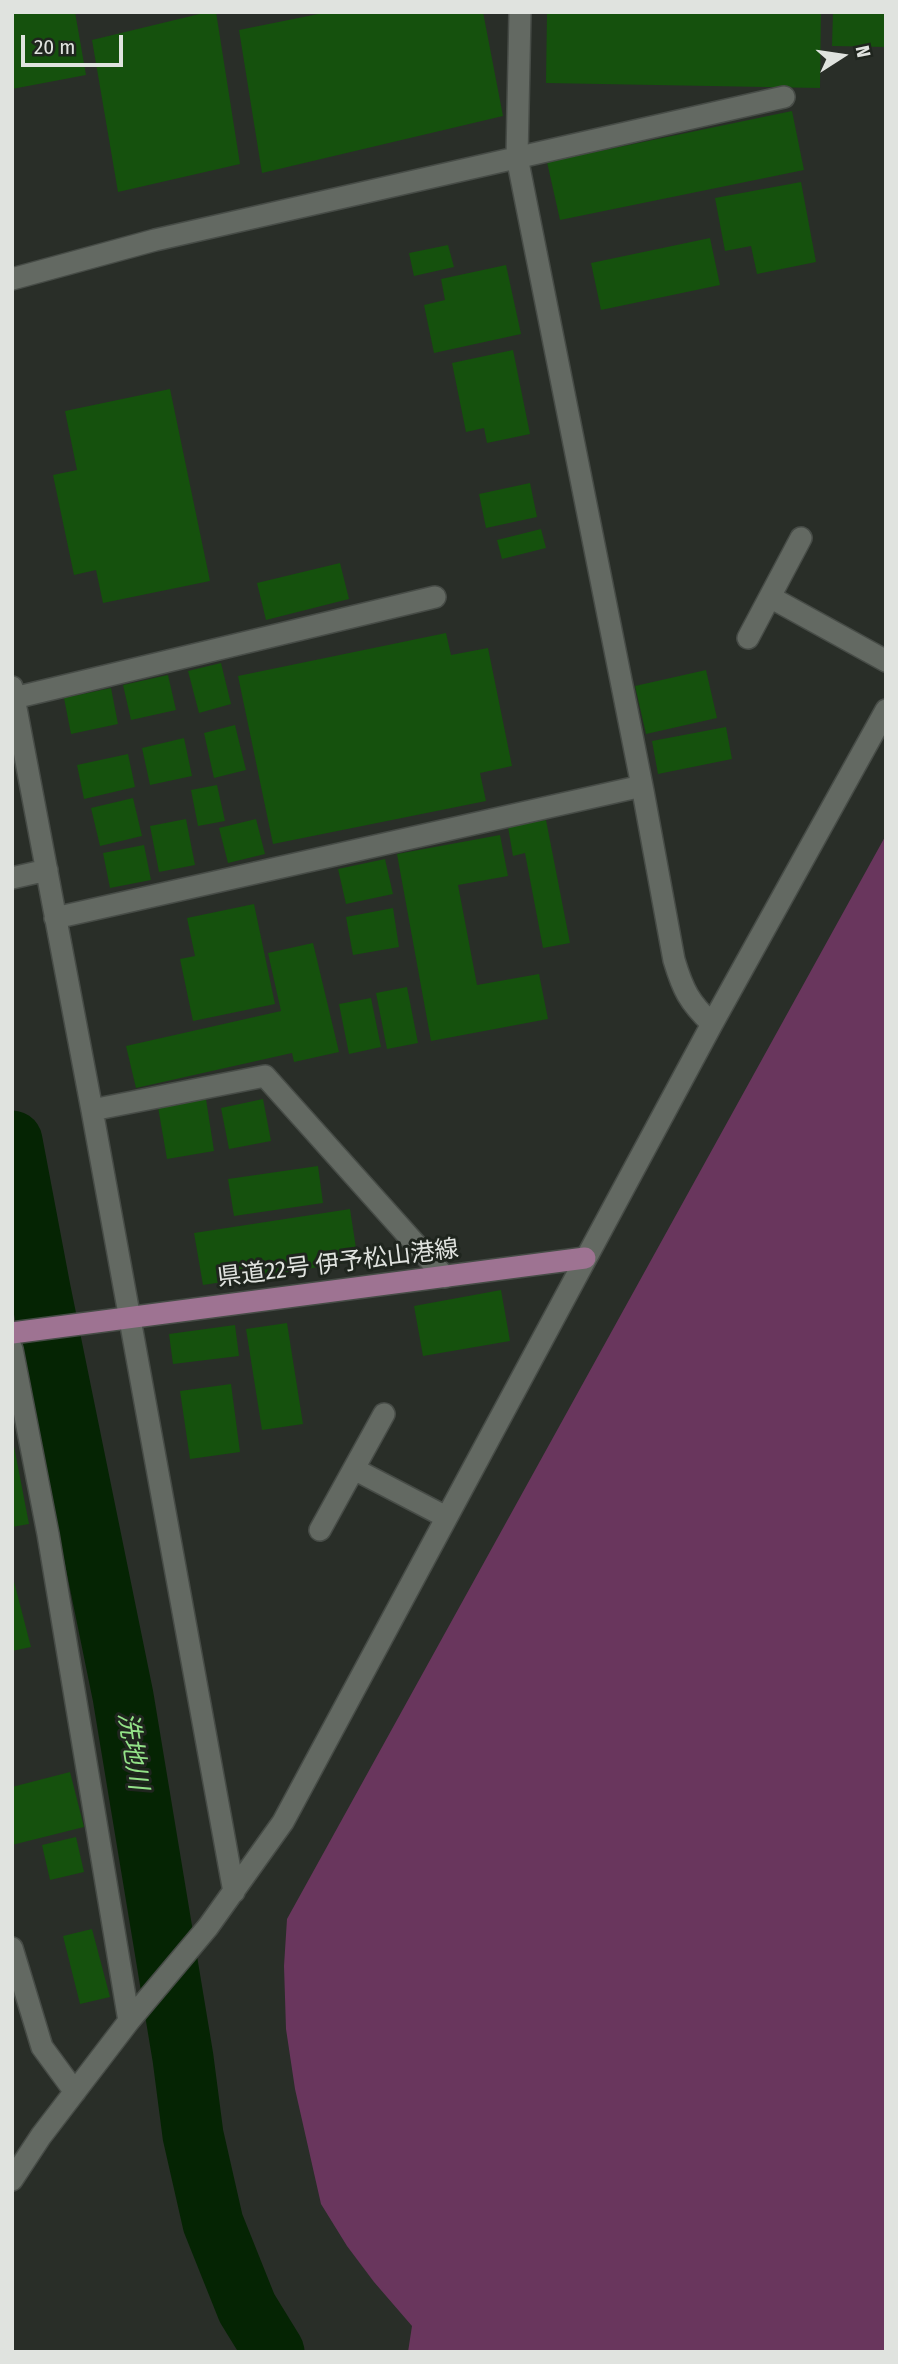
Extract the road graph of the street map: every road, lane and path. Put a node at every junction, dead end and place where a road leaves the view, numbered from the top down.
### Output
1 (520, 12) edge
2 (784, 97) dead end
3 (517, 157) junction
4 (12, 279) edge
5 (801, 538) dead end
6 (435, 597) dead end
7 (770, 597) junction
8 (748, 638) dead end
9 (886, 661) edge
10 (13, 693) edge
11 (886, 710) edge
12 (642, 786) junction
13 (47, 870) junction
14 (14, 878) edge
15 (55, 918) junction
16 (712, 1024) junction
17 (92, 1110) junction
18 (585, 1258) junction
19 (445, 1277) junction
20 (128, 1317) junction
21 (16, 1338) edge
22 (16, 1393) edge
23 (384, 1414) dead end
24 (354, 1469) junction
25 (446, 1517) junction
26 (320, 1530) dead end
27 (234, 1892) junction
28 (12, 1948) edge
29 (129, 2021) junction
30 (75, 2092) junction
31 (12, 2180) edge

1 - 3 street
2 - 3 street
3 - 4 street
3 - 12 street
5 - 7 street
6 - 10 street
7 - 8 street
7 - 9 street
10 - 13 street
11 - 16 street
12 - 15 street
12 - 16 street
13 - 14 street
13 - 15 street
15 - 17 street
16 - 18 street
17 - 19 street
17 - 20 street
18 - 19 main road, 県道22号 伊予松山港線
18 - 25 street
19 - 20 main road, 県道22号 伊予松山港線
20 - 21 main road, 県道22号 伊予松山港線
20 - 27 street
21 - 22 street
22 - 29 street
23 - 24 street
24 - 25 street
24 - 26 street
25 - 27 street
27 - 29 street
28 - 30 street
29 - 30 street
30 - 31 street

